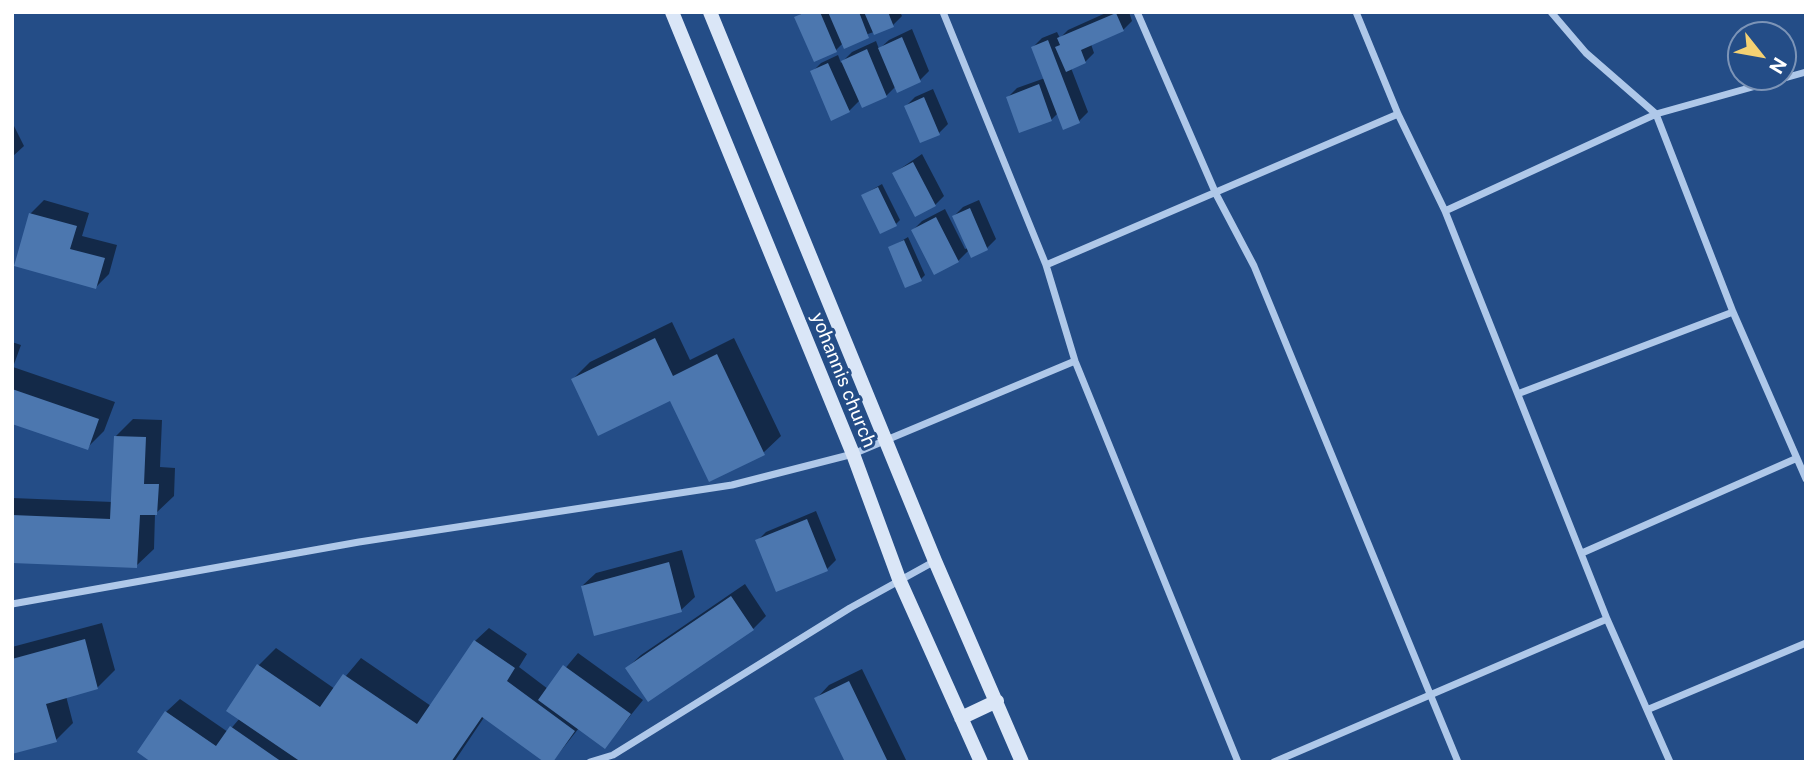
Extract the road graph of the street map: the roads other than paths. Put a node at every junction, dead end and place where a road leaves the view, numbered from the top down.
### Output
1 (672, 12) edge
2 (710, 12) edge
3 (943, 12) edge
4 (1137, 12) edge
5 (1356, 12) edge
6 (1551, 12) edge
7 (1806, 72) edge
8 (1398, 114) junction
9 (1656, 114) junction
10 (1216, 194) junction
11 (1445, 211) junction
12 (1046, 265) junction
13 (1733, 312) junction
14 (1075, 361) junction
15 (1520, 393) junction
16 (885, 439) junction
17 (853, 454) junction
18 (1795, 459) junction
19 (1806, 479) edge
20 (1582, 553) junction
21 (935, 561) junction
22 (899, 579) junction
23 (12, 604) edge
24 (1607, 619) junction
25 (1806, 643) edge
26 (1430, 697) junction
27 (997, 701) junction
28 (1649, 709) junction
29 (961, 718) junction
30 (590, 762) edge
31 (981, 762) edge
32 (1022, 762) edge
33 (1238, 762) edge
34 (1273, 762) edge
35 (1458, 762) edge
36 (1670, 762) edge

1 - 17 street, yohannis church
2 - 16 street
3 - 12 street
4 - 10 street
5 - 8 street
6 - 9 street
7 - 9 street
8 - 10 street
8 - 11 street
9 - 11 street
9 - 13 street
10 - 12 street
10 - 26 street
11 - 15 street
12 - 14 street
13 - 15 street
13 - 18 street
14 - 16 street
14 - 33 street
15 - 20 street
16 - 17 street
16 - 21 street
17 - 22 street, yohannis church
17 - 23 street
18 - 19 street
18 - 20 street
20 - 24 street
21 - 22 street
21 - 27 street
22 - 29 street, yohannis church
22 - 30 street
24 - 26 street
24 - 28 street
25 - 28 street
26 - 34 street
26 - 35 street
27 - 29 street
27 - 32 street
28 - 36 street
29 - 31 street, yohannis church

